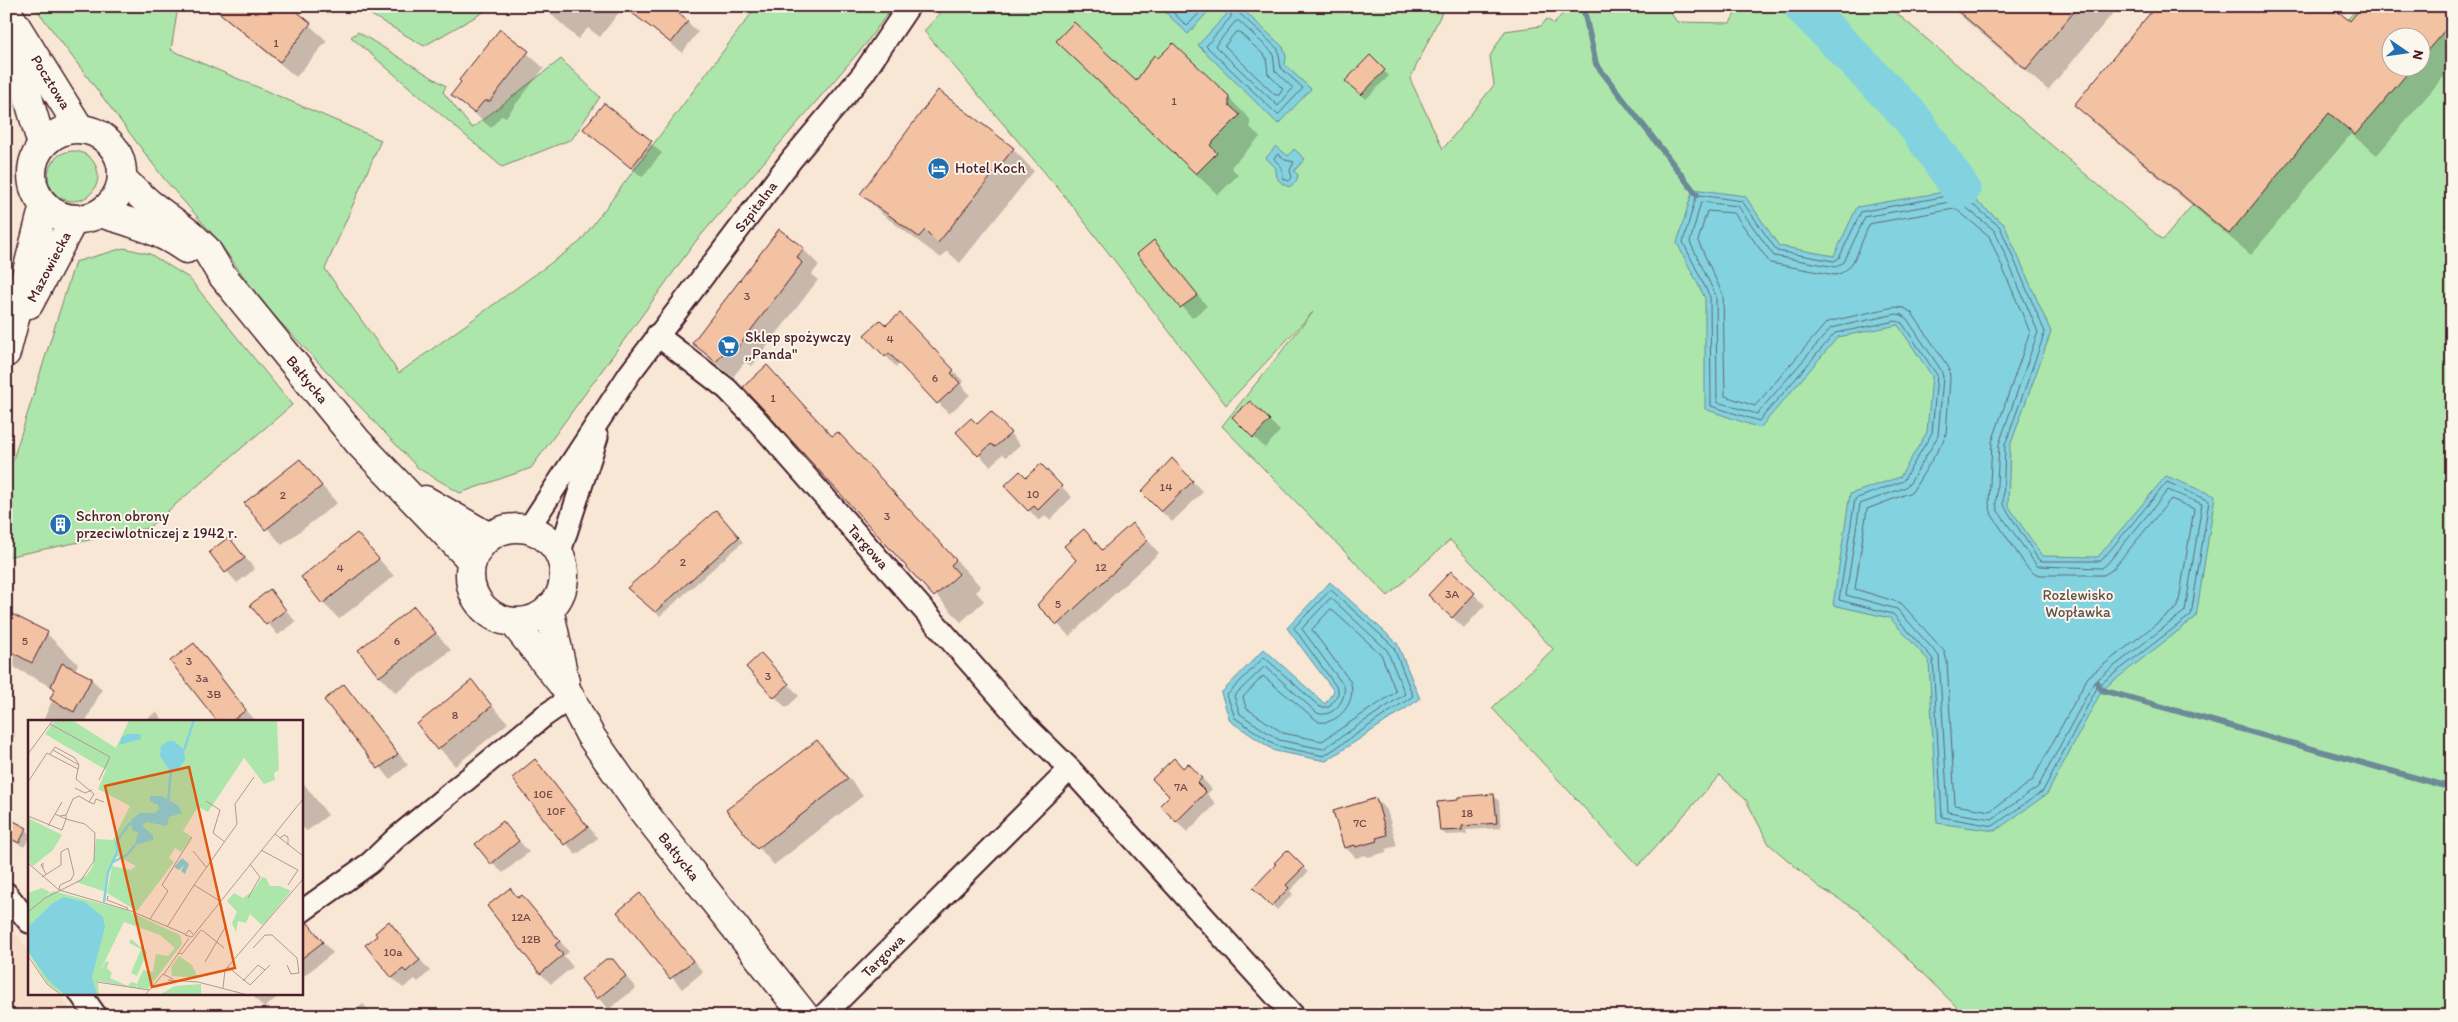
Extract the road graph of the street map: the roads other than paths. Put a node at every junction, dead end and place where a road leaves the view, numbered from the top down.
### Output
1 (909, 6) edge
2 (6, 10) edge
3 (6, 31) edge
4 (80, 129) junction
5 (42, 145) junction
6 (122, 179) junction
7 (44, 204) junction
8 (100, 213) junction
9 (74, 219) junction
10 (221, 274) junction
11 (657, 335) junction
12 (8, 347) edge
13 (606, 410) junction
14 (395, 483) junction
15 (528, 529) junction
16 (489, 537) junction
17 (559, 555) junction
18 (472, 561) junction
19 (549, 608) junction
20 (513, 622) junction
21 (568, 694) junction
22 (1070, 769) junction
23 (6, 893) edge
24 (302, 911) edge
25 (28, 921) edge
26 (81, 994) edge
27 (96, 1016) edge
28 (805, 1016) edge
29 (823, 1016) edge
30 (1294, 1016) edge

1 - 11 street, Szpitalna
2 - 4 main road, Pocztowa
3 - 5 main road, Pocztowa
4 - 5 main road
4 - 6 main road
5 - 7 main road
6 - 8 main road
6 - 10 main road, Bałtycka
7 - 9 main road
7 - 12 main road, Mazowiecka
8 - 9 main road
8 - 10 main road, Bałtycka
9 - 12 main road, Mazowiecka
10 - 14 main road, Bałtycka
11 - 13 street, Szpitalna
11 - 22 street, Targowa
13 - 15 street, Szpitalna
13 - 17 street, Szpitalna
14 - 16 main road, Bałtycka
14 - 18 main road, Bałtycka
15 - 16 main road
15 - 17 main road
16 - 18 main road
17 - 19 main road
18 - 20 main road
19 - 20 main road
19 - 21 main road, Bałtycka
20 - 21 main road, Bałtycka
21 - 24 street
21 - 28 main road, Bałtycka
22 - 29 street, Targowa
22 - 30 street, Targowa
23 - 25 street
26 - 27 street

